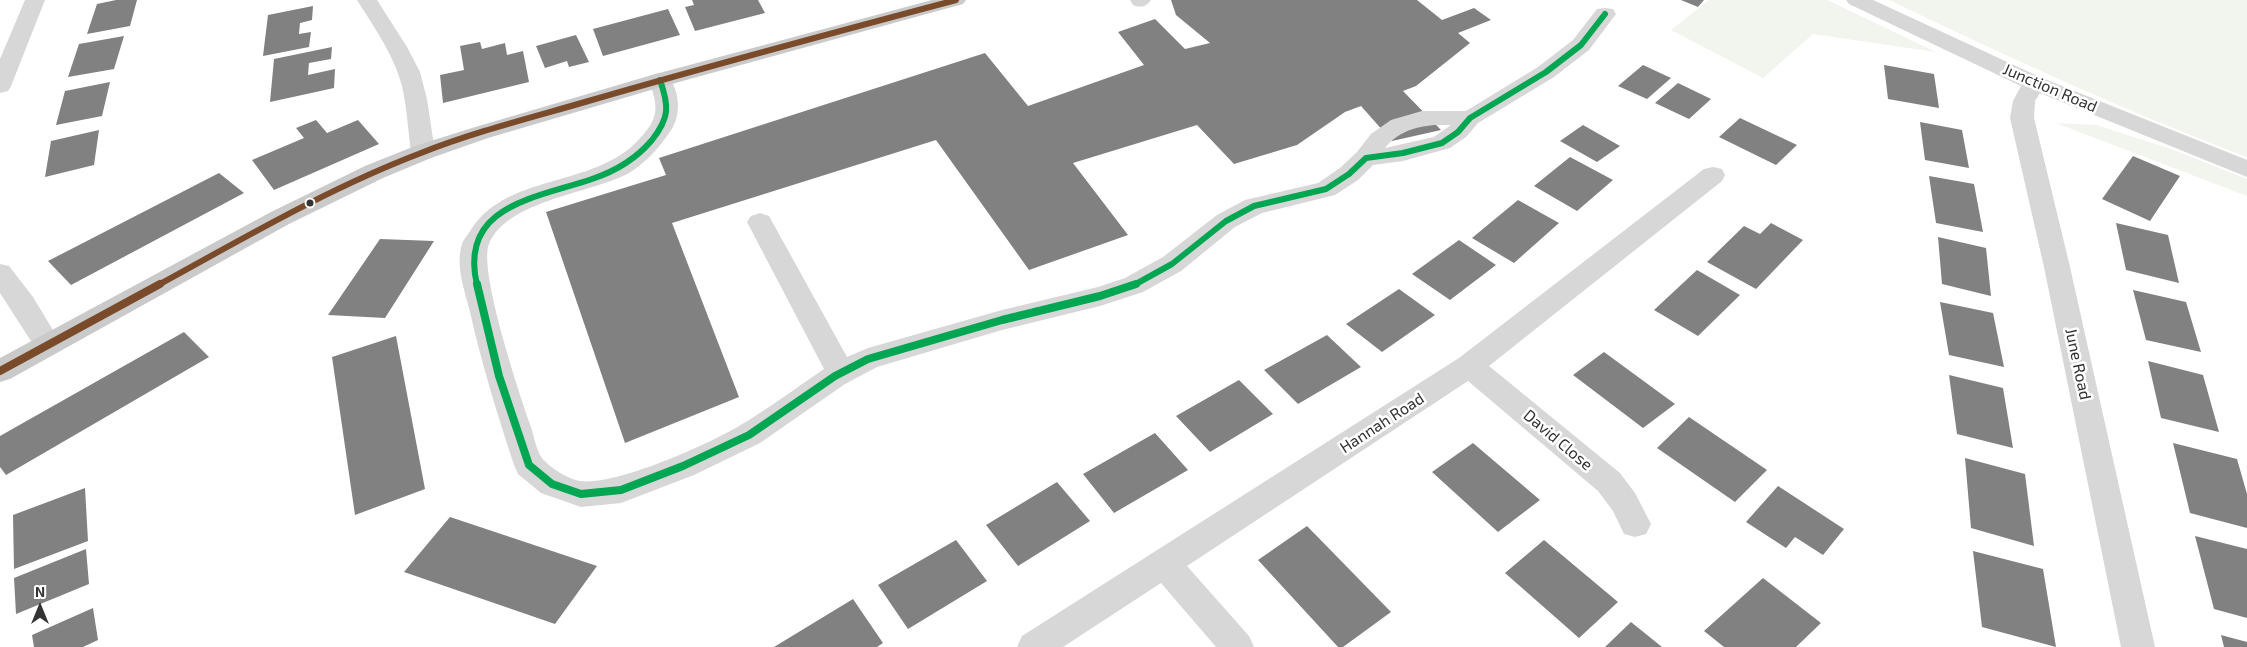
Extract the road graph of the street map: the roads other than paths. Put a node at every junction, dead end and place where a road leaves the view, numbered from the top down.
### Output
1 (35, 0) edge
2 (366, 0) edge
3 (956, 0) edge
4 (1856, 0) edge
5 (1605, 14) dead end
6 (660, 80) junction
7 (2034, 83) junction
8 (0, 86) edge
9 (423, 152) junction
10 (2247, 169) edge
11 (1713, 175) dead end
12 (760, 222) dead end
13 (0, 273) edge
14 (48, 344) junction
15 (1469, 366) junction
16 (0, 371) edge
17 (841, 373) junction
18 (1635, 524) dead end
19 (1164, 564) junction
20 (1034, 647) edge
21 (1237, 647) edge
22 (2138, 647) edge

1 - 8 street
2 - 9 street
3 - 6 main road
4 - 7 street, Junction Road
5 - 17 street
6 - 9 main road
6 - 17 street
7 - 10 street, Junction Road
7 - 22 street, June Road
9 - 14 main road
11 - 15 street, Hannah Road
12 - 17 street
13 - 14 street
14 - 16 main road
15 - 18 street, David Close
15 - 19 street, Hannah Road
19 - 20 street, Hannah Road
19 - 21 street

